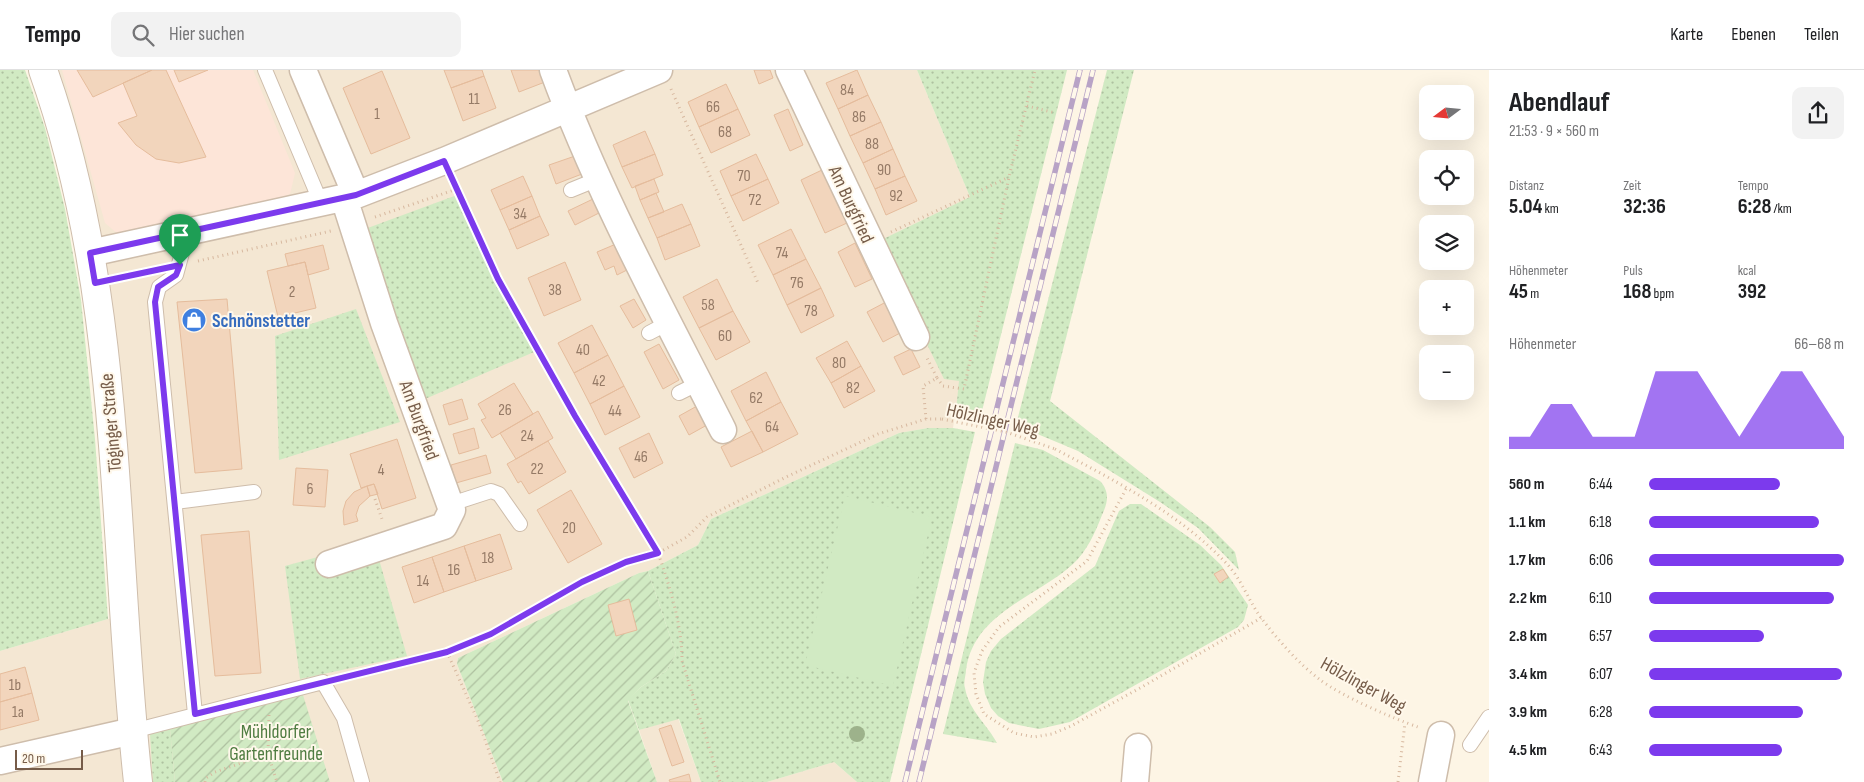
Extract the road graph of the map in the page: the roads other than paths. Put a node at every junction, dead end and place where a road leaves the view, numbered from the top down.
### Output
1 (43, 70) edge
2 (265, 70) edge
3 (303, 70) edge
4 (553, 70) edge
5 (789, 70) edge
6 (665, 78) edge
7 (568, 110) junction
8 (598, 179) junction
9 (571, 190) dead end
10 (340, 199) junction
11 (181, 233) junction
12 (90, 253) junction
13 (916, 337) road end
14 (723, 430) dead end
15 (254, 492) dead end
16 (174, 502) junction
17 (450, 504) junction
18 (520, 524) dead end
19 (329, 564) dead end
20 (195, 714) junction
21 (1489, 717) edge
22 (133, 731) junction
23 (1441, 735) road end
24 (1470, 745) dead end
25 (1138, 747) dead end
26 (0, 761) edge
27 (138, 782) edge
28 (362, 782) edge
29 (1134, 782) edge
30 (1432, 782) edge

1 - 12 street, Töginger Straße
2 - 10 lane
3 - 10 street, Am Burgfried
4 - 7 street
5 - 13 street, Am Burgfried
6 - 7 street
7 - 8 street
7 - 10 street
8 - 9 lane
8 - 14 street
10 - 11 street
10 - 17 street, Am Burgfried
11 - 12 street
11 - 16 lane
12 - 22 street, Töginger Straße
15 - 16 lane
16 - 20 lane
17 - 18 lane
17 - 19 street
20 - 22 lane
20 - 28 lane
21 - 24 lane
22 - 26 street
22 - 27 street, Töginger Straße
23 - 30 street
25 - 29 street

